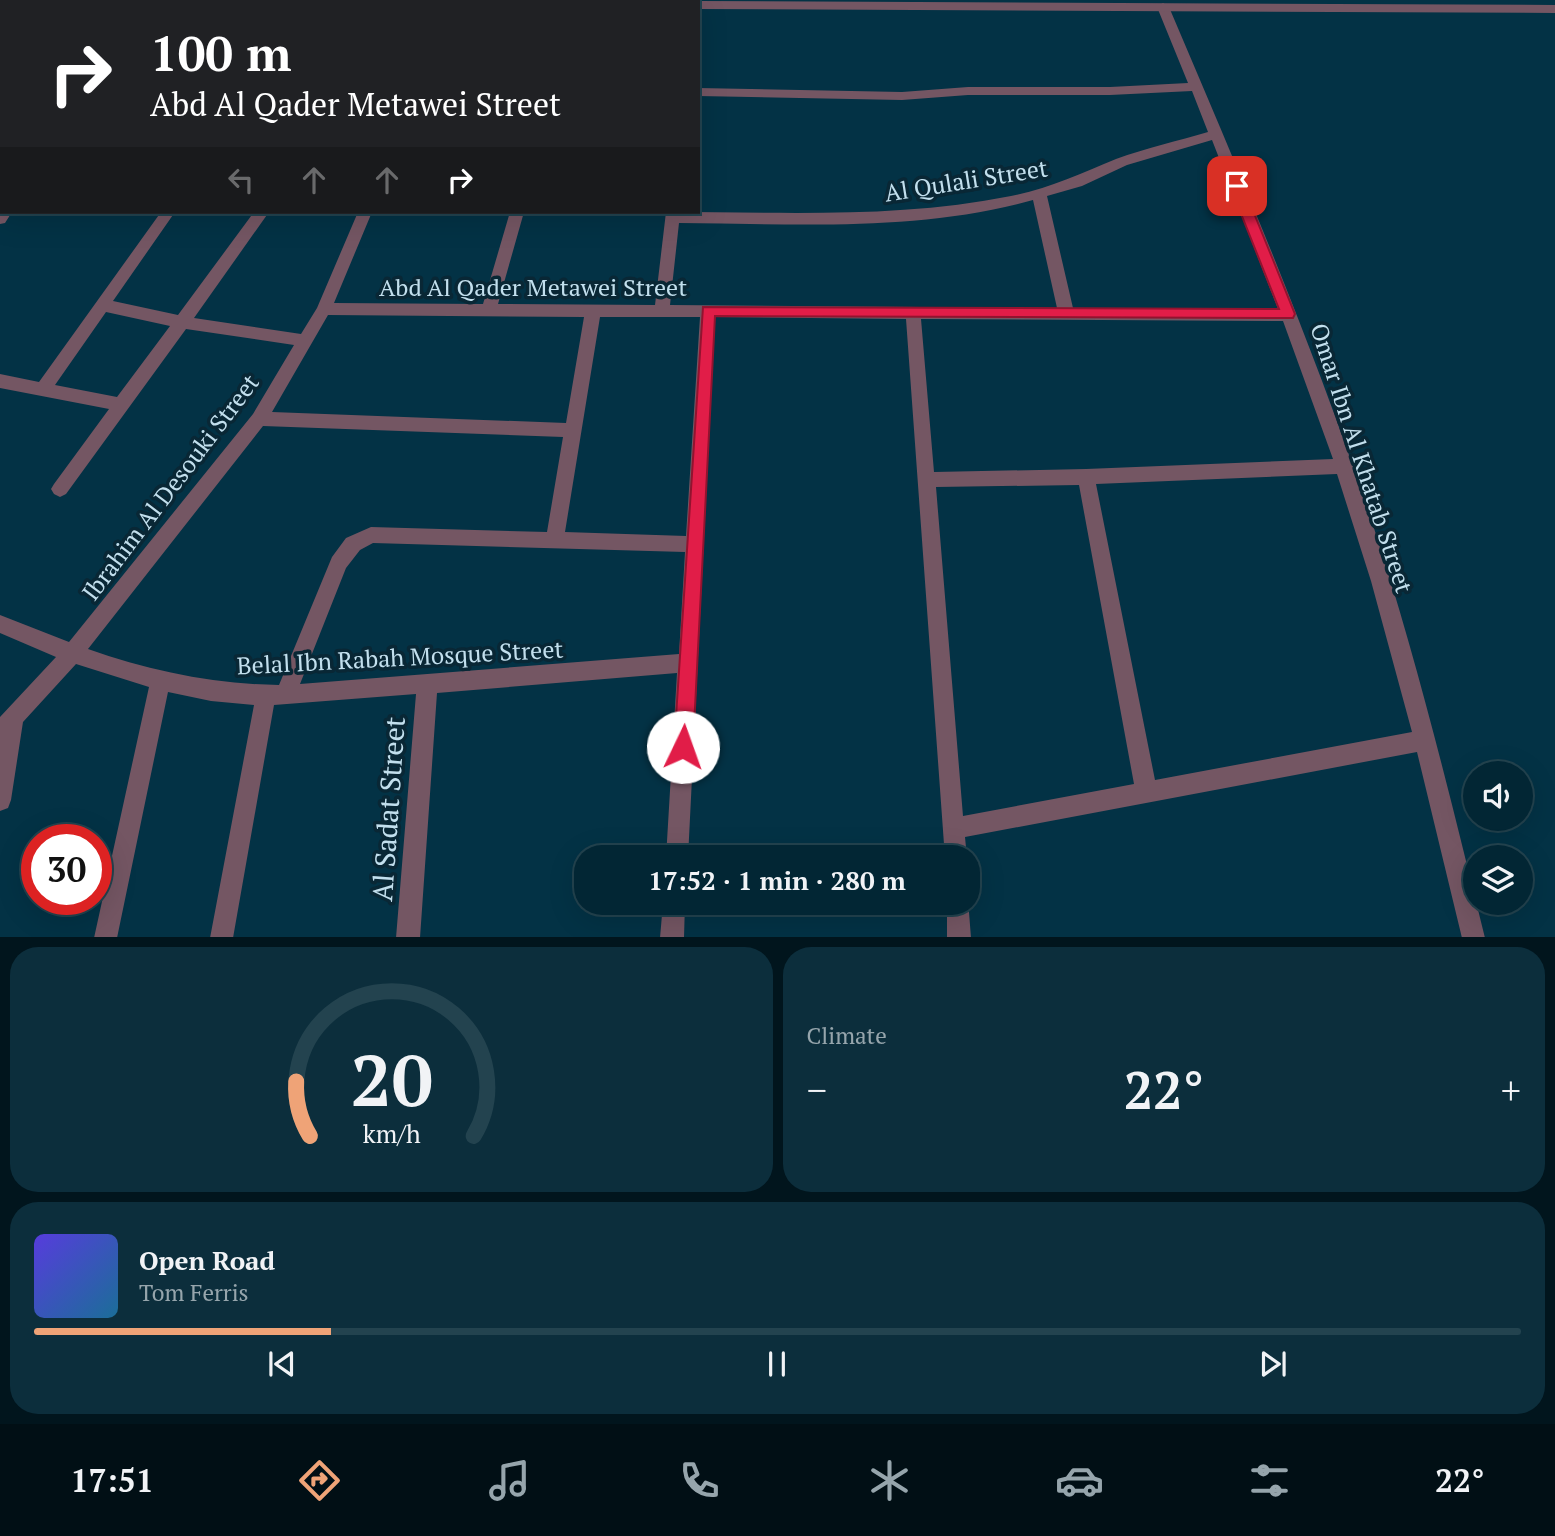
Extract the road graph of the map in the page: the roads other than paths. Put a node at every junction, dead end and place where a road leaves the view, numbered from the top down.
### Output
1 (700, 5) edge
2 (1163, 7) junction
3 (1555, 9) edge
4 (1197, 87) junction
5 (700, 92) edge
6 (1216, 134) junction
7 (1039, 194) junction
8 (167, 214) edge
9 (261, 214) edge
10 (364, 214) edge
11 (516, 214) edge
12 (672, 215) edge
13 (102, 305) junction
14 (324, 309) junction
15 (489, 309) junction
16 (593, 310) junction
17 (662, 310) junction
18 (708, 311) junction
19 (913, 312) junction
20 (1066, 313) junction
21 (1288, 314) junction
22 (181, 322) junction
23 (306, 341) junction
24 (0, 381) edge
25 (42, 391) junction
26 (121, 405) junction
27 (259, 419) junction
28 (573, 430) junction
29 (1344, 466) junction
30 (1086, 477) junction
31 (927, 480) junction
32 (60, 489) dead end
33 (555, 540) junction
34 (694, 544) junction
35 (0, 624) edge
36 (71, 655) junction
37 (688, 663) junction
38 (160, 682) junction
39 (427, 685) junction
40 (276, 695) junction
41 (6, 726) edge
42 (1426, 740) junction
43 (1147, 793) junction
44 (0, 800) edge
45 (955, 828) junction
46 (678, 845) edge
47 (956, 845) edge
48 (673, 915) edge
49 (958, 915) edge
50 (105, 937) edge
51 (221, 937) edge
52 (408, 937) edge
53 (672, 937) edge
54 (959, 937) edge
55 (1474, 937) edge

1 - 2 street
2 - 3 street
2 - 4 street, Omar Ibn Al Khatab Street
4 - 5 street
4 - 6 street, Omar Ibn Al Khatab Street
6 - 7 street, Al Qulali Street
6 - 21 street, Omar Ibn Al Khatab Street
7 - 12 street, Al Qulali Street
7 - 20 street
8 - 13 street
9 - 22 street
10 - 14 street, Ibrahim Al Desouki Street
11 - 15 street
12 - 17 street
13 - 22 street
13 - 25 street
14 - 15 street, Abd Al Qader Metawei Street
14 - 23 street, Ibrahim Al Desouki Street
15 - 16 street, Abd Al Qader Metawei Street
16 - 17 street, Abd Al Qader Metawei Street
16 - 28 street
17 - 18 street, Abd Al Qader Metawei Street
18 - 19 street, Abd Al Qader Metawei Street
18 - 34 street
19 - 20 street, Abd Al Qader Metawei Street
19 - 31 street
20 - 21 street, Abd Al Qader Metawei Street
21 - 29 street, Omar Ibn Al Khatab Street
22 - 23 street
22 - 26 street
23 - 27 street, Ibrahim Al Desouki Street
24 - 25 street
25 - 26 street
26 - 32 street
27 - 28 street
27 - 36 street, Ibrahim Al Desouki Street
28 - 33 street
29 - 30 street
29 - 42 street, Omar Ibn Al Khatab Street
30 - 31 street
30 - 43 street
31 - 45 street
33 - 34 street
33 - 40 street
34 - 37 street
35 - 36 street, Belal Ibn Rabah Mosque Street
36 - 38 street, Belal Ibn Rabah Mosque Street
36 - 41 street, Ibrahim Al Desouki Street
37 - 39 street, Belal Ibn Rabah Mosque Street
37 - 46 street
38 - 40 street, Belal Ibn Rabah Mosque Street
38 - 50 street
39 - 40 street, Belal Ibn Rabah Mosque Street
39 - 52 street, Al Sadat Street
40 - 51 street
41 - 44 street
42 - 43 street
42 - 55 street, Omar Ibn Al Khatab Street
43 - 45 street
45 - 47 street
48 - 53 street
49 - 54 street

